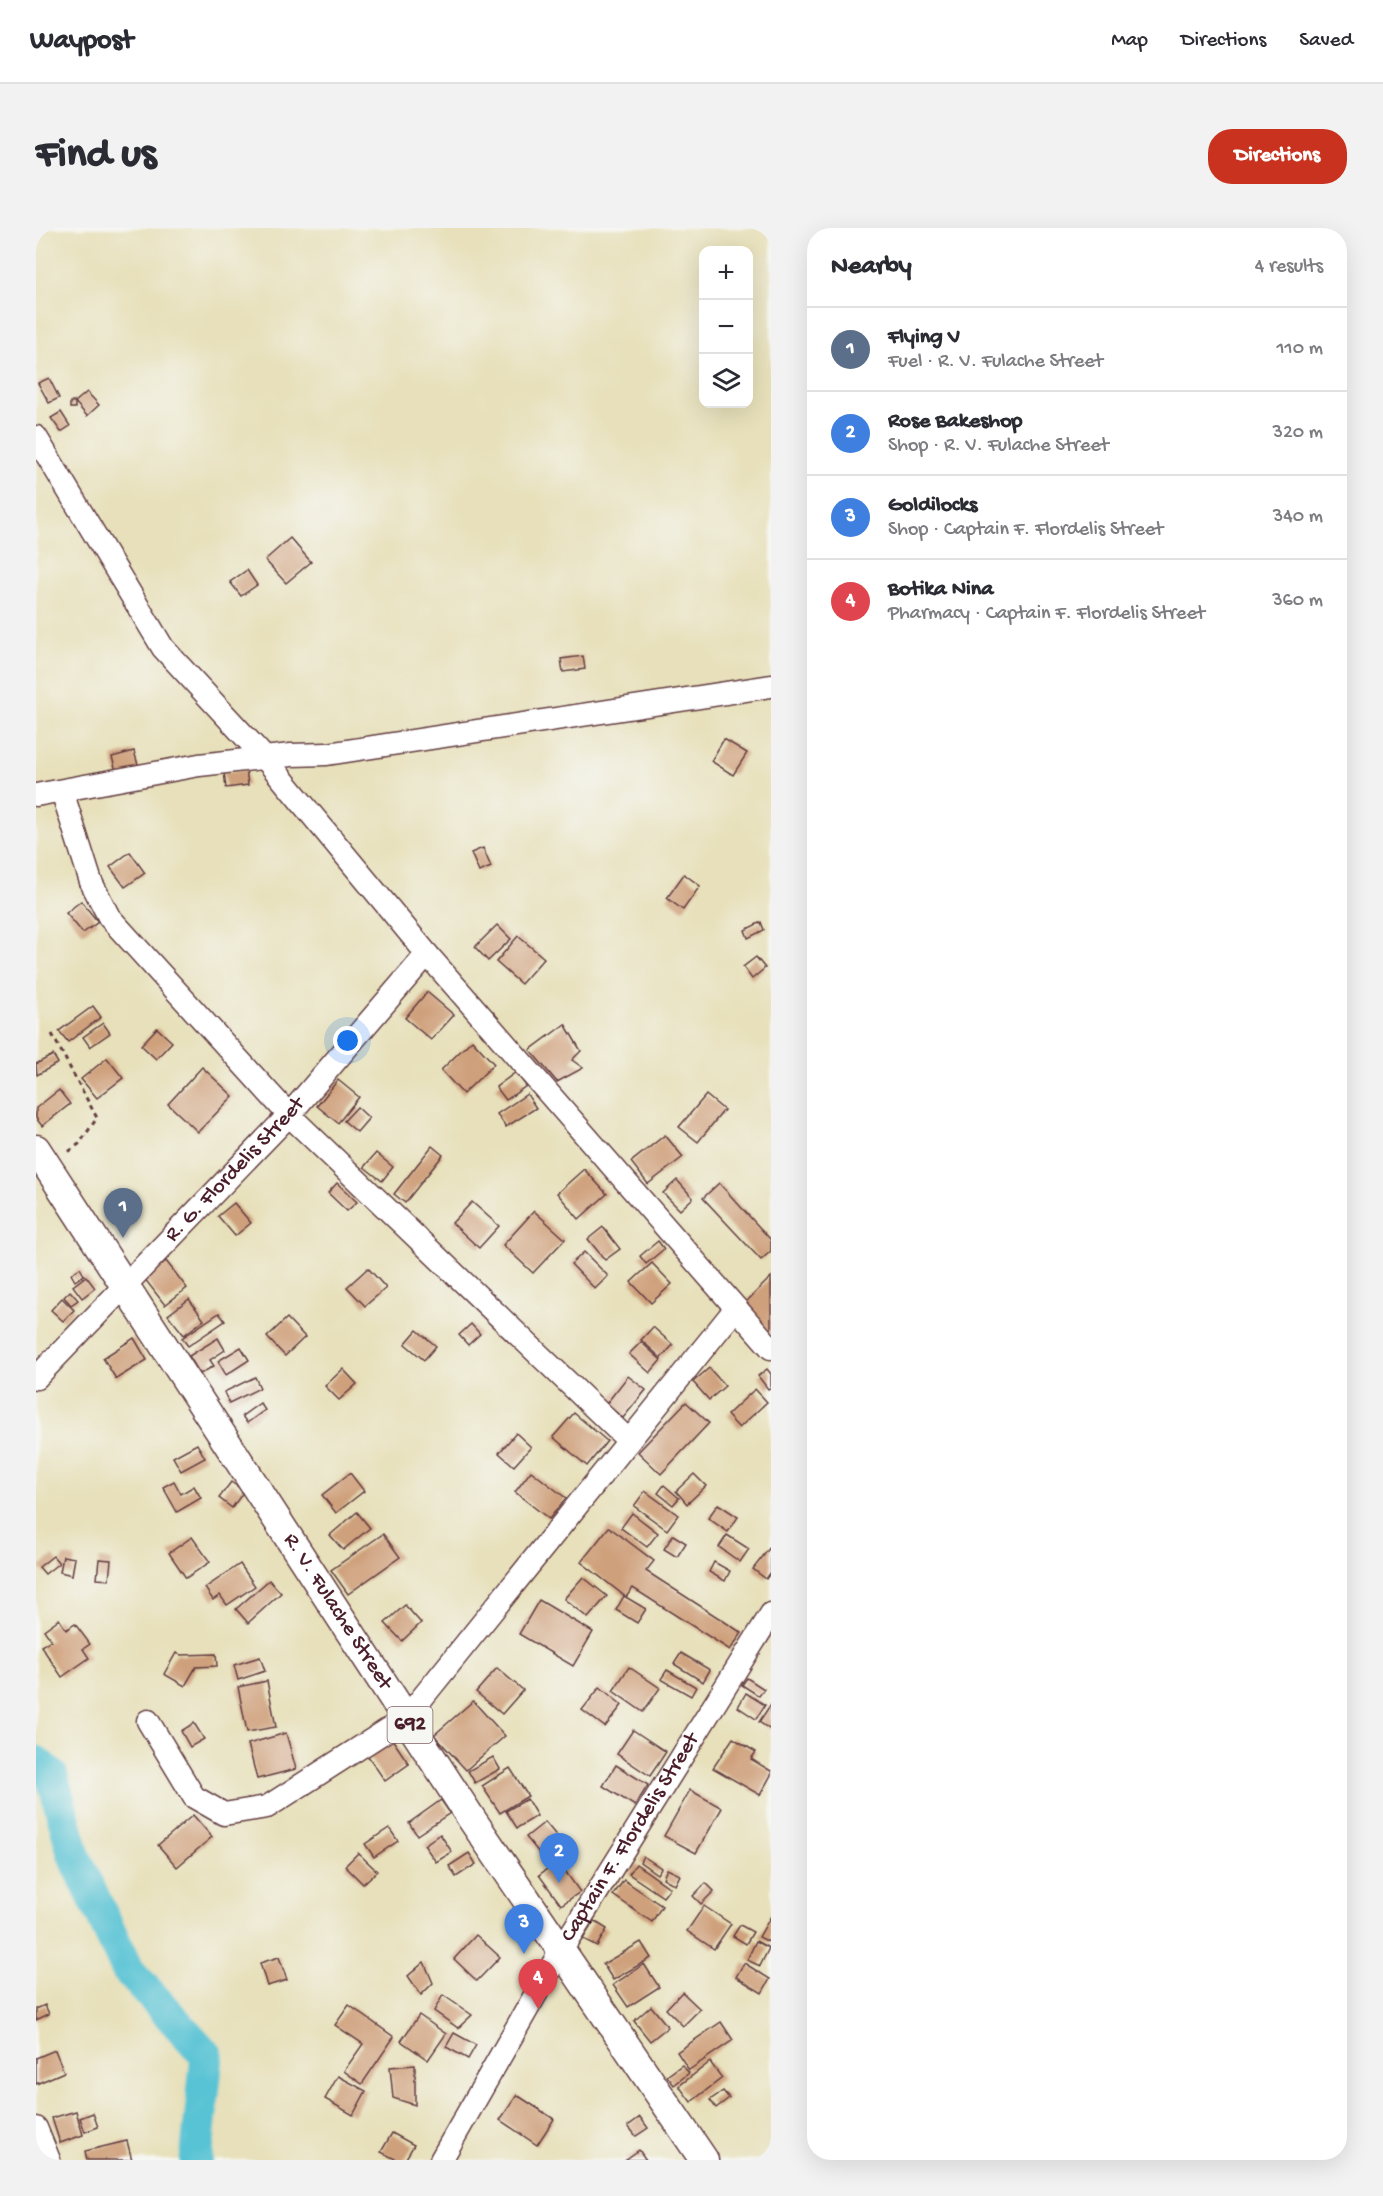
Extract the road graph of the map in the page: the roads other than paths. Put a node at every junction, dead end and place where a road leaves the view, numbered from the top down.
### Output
1 (36, 437) edge
2 (771, 686) edge
3 (264, 757) junction
4 (62, 791) junction
5 (36, 795) edge
6 (427, 954) junction
7 (289, 1114) junction
8 (42, 1158) edge
9 (125, 1284) junction
10 (736, 1308) junction
11 (771, 1348) edge
12 (36, 1378) edge
13 (629, 1441) junction
14 (771, 1614) edge
15 (406, 1718) junction
16 (148, 1721) dead end
17 (561, 1950) junction
18 (36, 2128) edge
19 (49, 2160) edge
20 (441, 2160) edge
21 (704, 2160) edge

1 - 3 street
2 - 3 street
3 - 4 street
3 - 6 street
4 - 5 street
4 - 7 street
6 - 7 street, R. G. Flordelis Street
6 - 10 street
7 - 9 street, R. G. Flordelis Street
7 - 13 street
8 - 9 main road, R. V. Fulache Street / 692
9 - 12 street, R. G. Flordelis Street
9 - 15 main road, R. V. Fulache Street / 692
10 - 11 street
10 - 13 street
13 - 15 street
14 - 17 street, Captain F. Flordelis Street
15 - 16 street
15 - 17 main road, R. V. Fulache Street / 692
17 - 20 street, Captain F. Flordelis Street
17 - 21 main road, R. V. Fulache Street / 692
18 - 19 street

